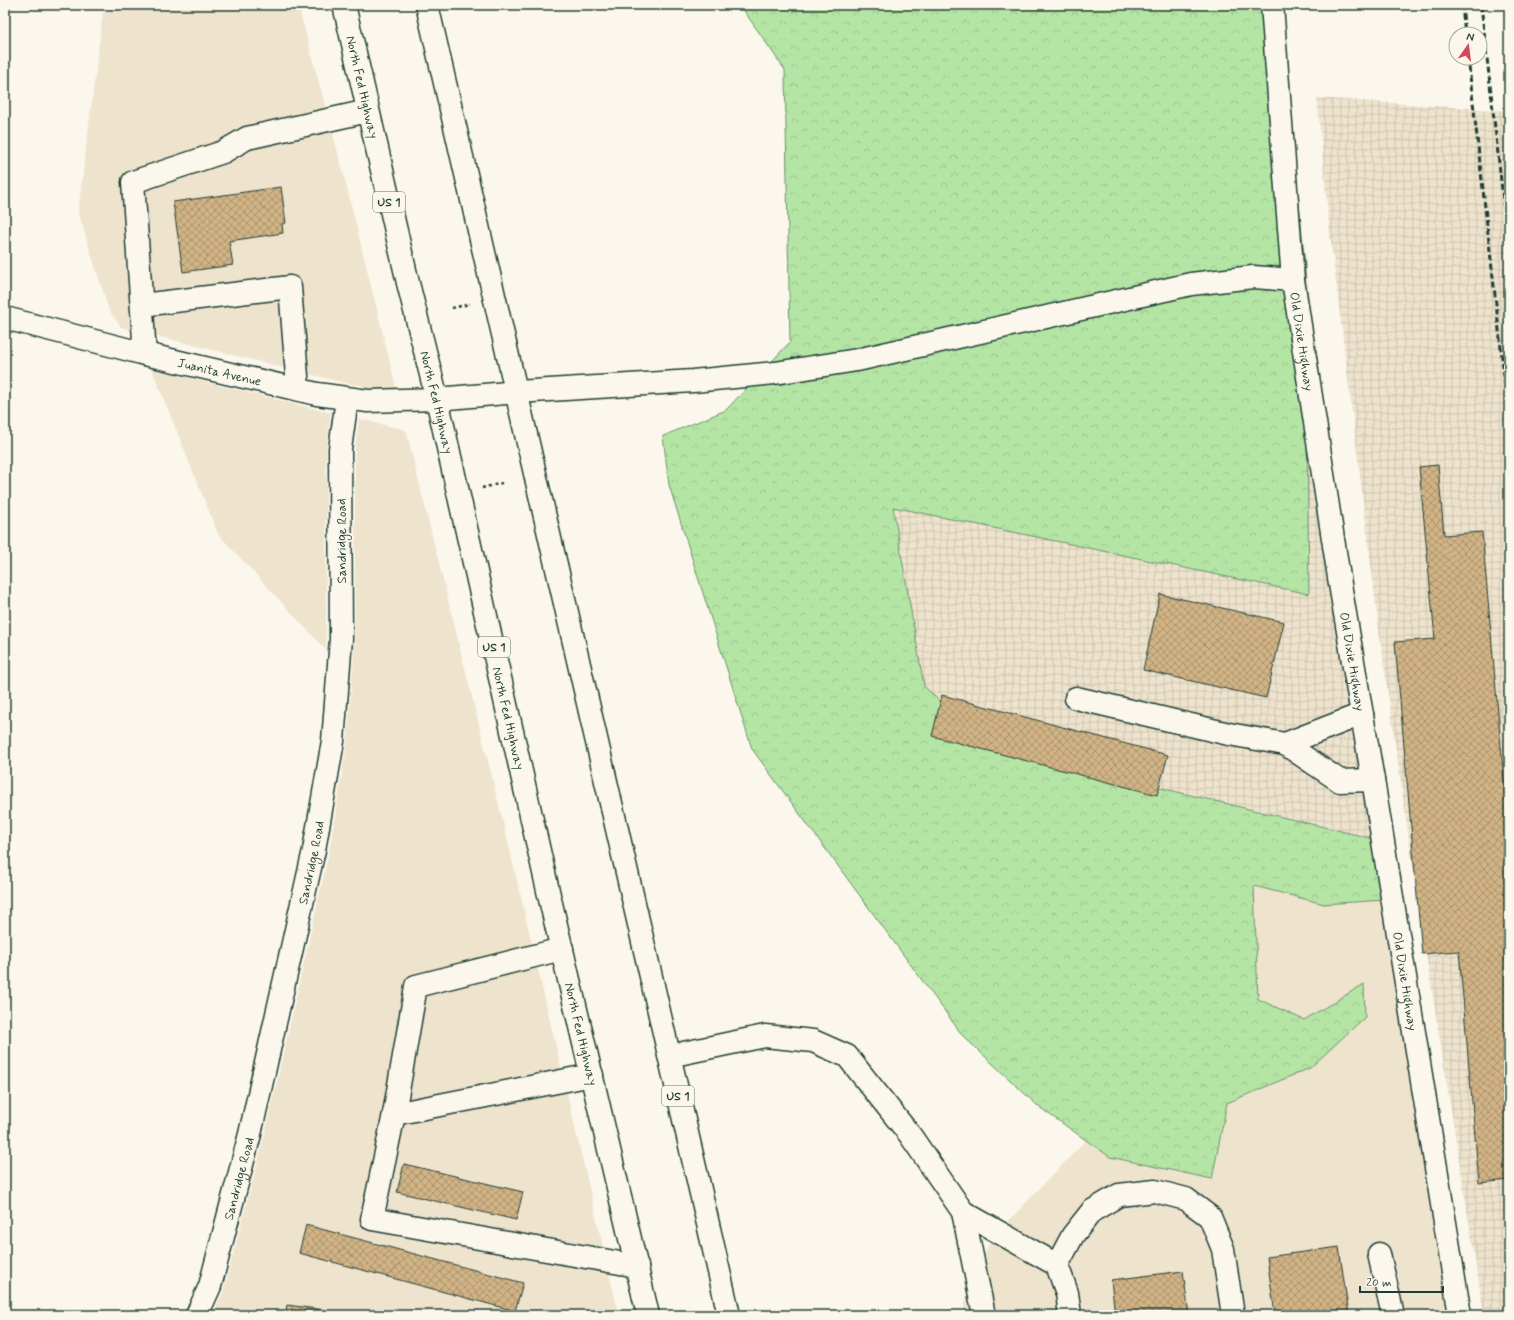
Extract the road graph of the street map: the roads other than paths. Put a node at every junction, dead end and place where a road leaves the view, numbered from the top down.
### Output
1 (344, 5) edge
2 (427, 5) edge
3 (1272, 5) edge
4 (368, 112) junction
5 (1293, 280) junction
6 (142, 305) junction
7 (5, 318) edge
8 (145, 354) junction
9 (298, 390) junction
10 (517, 392) junction
11 (347, 399) junction
12 (437, 399) junction
13 (1076, 698) dead end
14 (1362, 714) junction
15 (1285, 744) junction
16 (1373, 780) junction
17 (562, 949) junction
18 (669, 1056) junction
19 (592, 1075) junction
20 (394, 1114) junction
21 (963, 1212) junction
22 (1379, 1254) dead end
23 (1057, 1265) junction
24 (637, 1266) junction
25 (197, 1315) edge
26 (648, 1315) edge
27 (729, 1315) edge
28 (984, 1315) edge
29 (1070, 1315) edge
30 (1233, 1315) edge
31 (1393, 1315) edge
32 (1460, 1315) edge

1 - 4 main road, North Fed Highway / US 1
2 - 10 main road, US 1
3 - 5 main road, Old Dixie Highway
4 - 6 main road
4 - 12 main road, North Fed Highway / US 1
5 - 10 main road, Juanita Avenue
5 - 14 main road, Old Dixie Highway
6 - 8 main road
6 - 9 main road
7 - 8 main road, Juanita Avenue
8 - 9 main road, Juanita Avenue
9 - 11 main road, Juanita Avenue
10 - 12 main road, Juanita Avenue
10 - 18 main road, US 1
11 - 12 main road, Juanita Avenue
11 - 25 main road, Sandridge Road
12 - 17 main road, North Fed Highway / US 1
13 - 15 main road
14 - 15 main road
14 - 16 main road, Old Dixie Highway
15 - 16 main road
16 - 32 main road, Old Dixie Highway
17 - 19 main road, North Fed Highway / US 1
17 - 20 main road
18 - 21 main road
18 - 27 main road, US 1
19 - 20 main road
19 - 24 main road, North Fed Highway / US 1
20 - 24 main road
21 - 23 main road
21 - 28 main road
22 - 31 main road
23 - 29 main road
23 - 30 main road
24 - 26 main road, North Fed Highway / US 1

